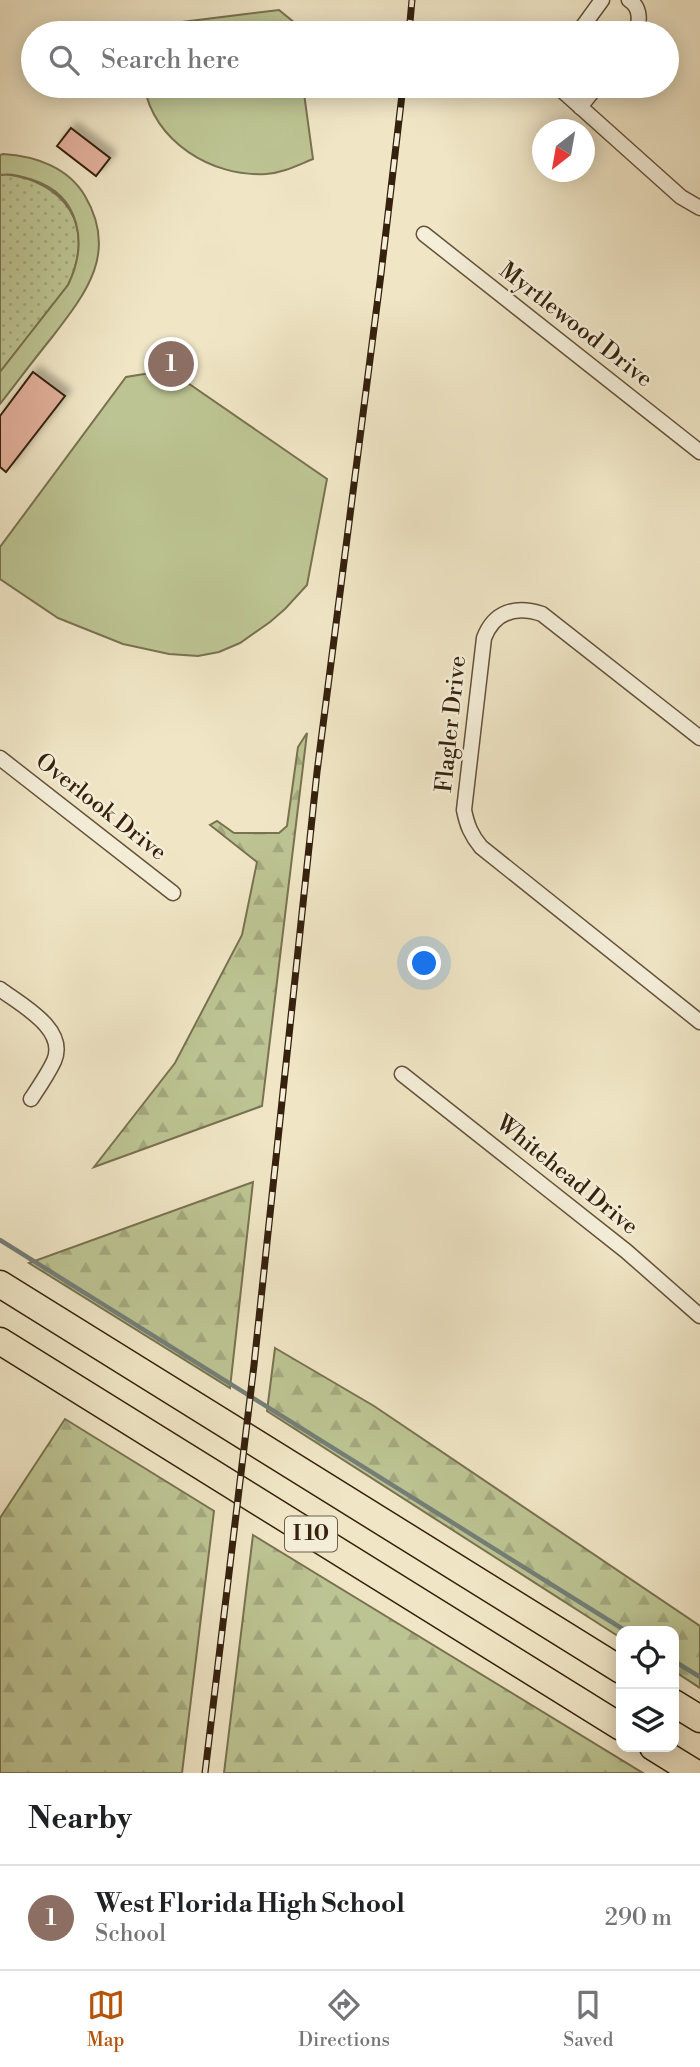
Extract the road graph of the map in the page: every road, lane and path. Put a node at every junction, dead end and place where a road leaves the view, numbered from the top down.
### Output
1 (602, 0) edge
2 (629, 0) edge
3 (587, 21) edge
4 (639, 21) edge
5 (570, 98) edge
6 (587, 98) edge
7 (580, 107) junction
8 (700, 208) edge
9 (424, 234) dead end
10 (700, 452) edge
11 (700, 738) edge
12 (0, 758) edge
13 (173, 893) dead end
14 (0, 989) edge
15 (700, 1021) edge
16 (402, 1074) dead end
17 (31, 1099) dead end
18 (0, 1284) edge
19 (700, 1316) edge
20 (0, 1341) edge
21 (616, 1667) edge
22 (679, 1706) edge
23 (700, 1719) edge
24 (616, 1724) edge
25 (661, 1752) edge
26 (695, 1773) edge

1 - 3 street
2 - 4 street
5 - 7 street
6 - 7 street
7 - 8 street
9 - 10 street, Myrtlewood Drive
11 - 15 street, Flagler Drive
12 - 13 street, Overlook Drive
14 - 17 street
16 - 19 street, Whitehead Drive
18 - 21 highway, I 10
20 - 24 highway, I 10
22 - 23 highway
25 - 26 highway

